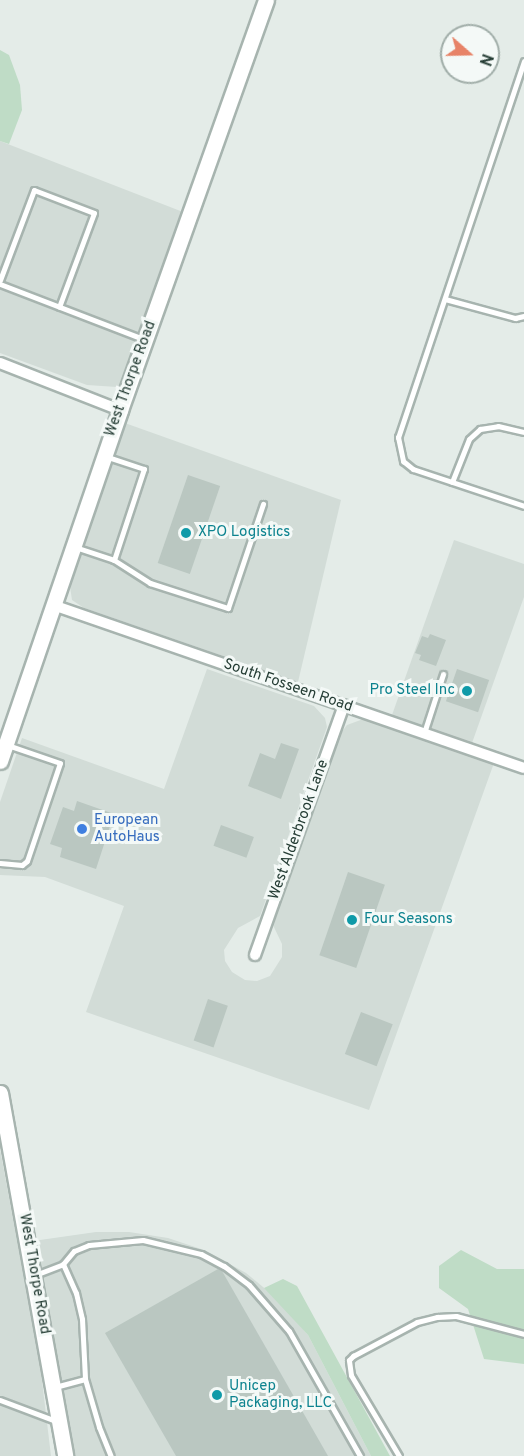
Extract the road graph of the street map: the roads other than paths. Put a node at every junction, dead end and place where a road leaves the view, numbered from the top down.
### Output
1 (267, 0) edge
2 (524, 61) edge
3 (0, 282) edge
4 (445, 299) junction
5 (59, 307) junction
6 (524, 316) edge
7 (145, 340) junction
8 (0, 363) edge
9 (120, 410) junction
10 (524, 432) edge
11 (104, 456) junction
12 (452, 482) junction
13 (263, 504) dead end
14 (524, 506) edge
15 (73, 546) junction
16 (114, 560) junction
17 (53, 605) junction
18 (443, 674) dead end
19 (344, 705) junction
20 (424, 733) junction
21 (6, 744) junction
22 (0, 761) edge
23 (524, 768) edge
24 (0, 863) edge
25 (255, 955) dead end
26 (0, 1093) edge
27 (63, 1264) junction
28 (34, 1276) junction
29 (524, 1334) edge
30 (86, 1379) junction
31 (54, 1387) junction
32 (0, 1400) edge
33 (60, 1422) junction
34 (65, 1456) edge
35 (111, 1456) edge
36 (360, 1456) edge
37 (399, 1456) edge

1 - 7 street, West Thorpe Road
2 - 4 lane
3 - 5 lane
3 - 5 lane
4 - 6 lane
4 - 12 lane
5 - 7 lane
7 - 9 street, West Thorpe Road
8 - 9 street
9 - 11 street, West Thorpe Road
10 - 12 lane
11 - 15 street, West Thorpe Road
11 - 16 lane
12 - 14 lane
13 - 16 lane
15 - 16 lane
15 - 17 street, West Thorpe Road
17 - 19 street, South Fosseen Road
17 - 21 street, West Thorpe Road
18 - 20 lane
19 - 20 street, South Fosseen Road
19 - 25 street, West Alderbrook Lane
20 - 23 street, South Fosseen Road
21 - 22 street, West Thorpe Road
21 - 24 lane
26 - 28 street, West Thorpe Road
27 - 28 lane
27 - 30 lane
27 - 36 lane
28 - 31 street, West Thorpe Road
29 - 37 lane
30 - 31 lane
30 - 35 lane
31 - 33 street, West Thorpe Road
32 - 33 lane
33 - 34 street, West Thorpe Road

